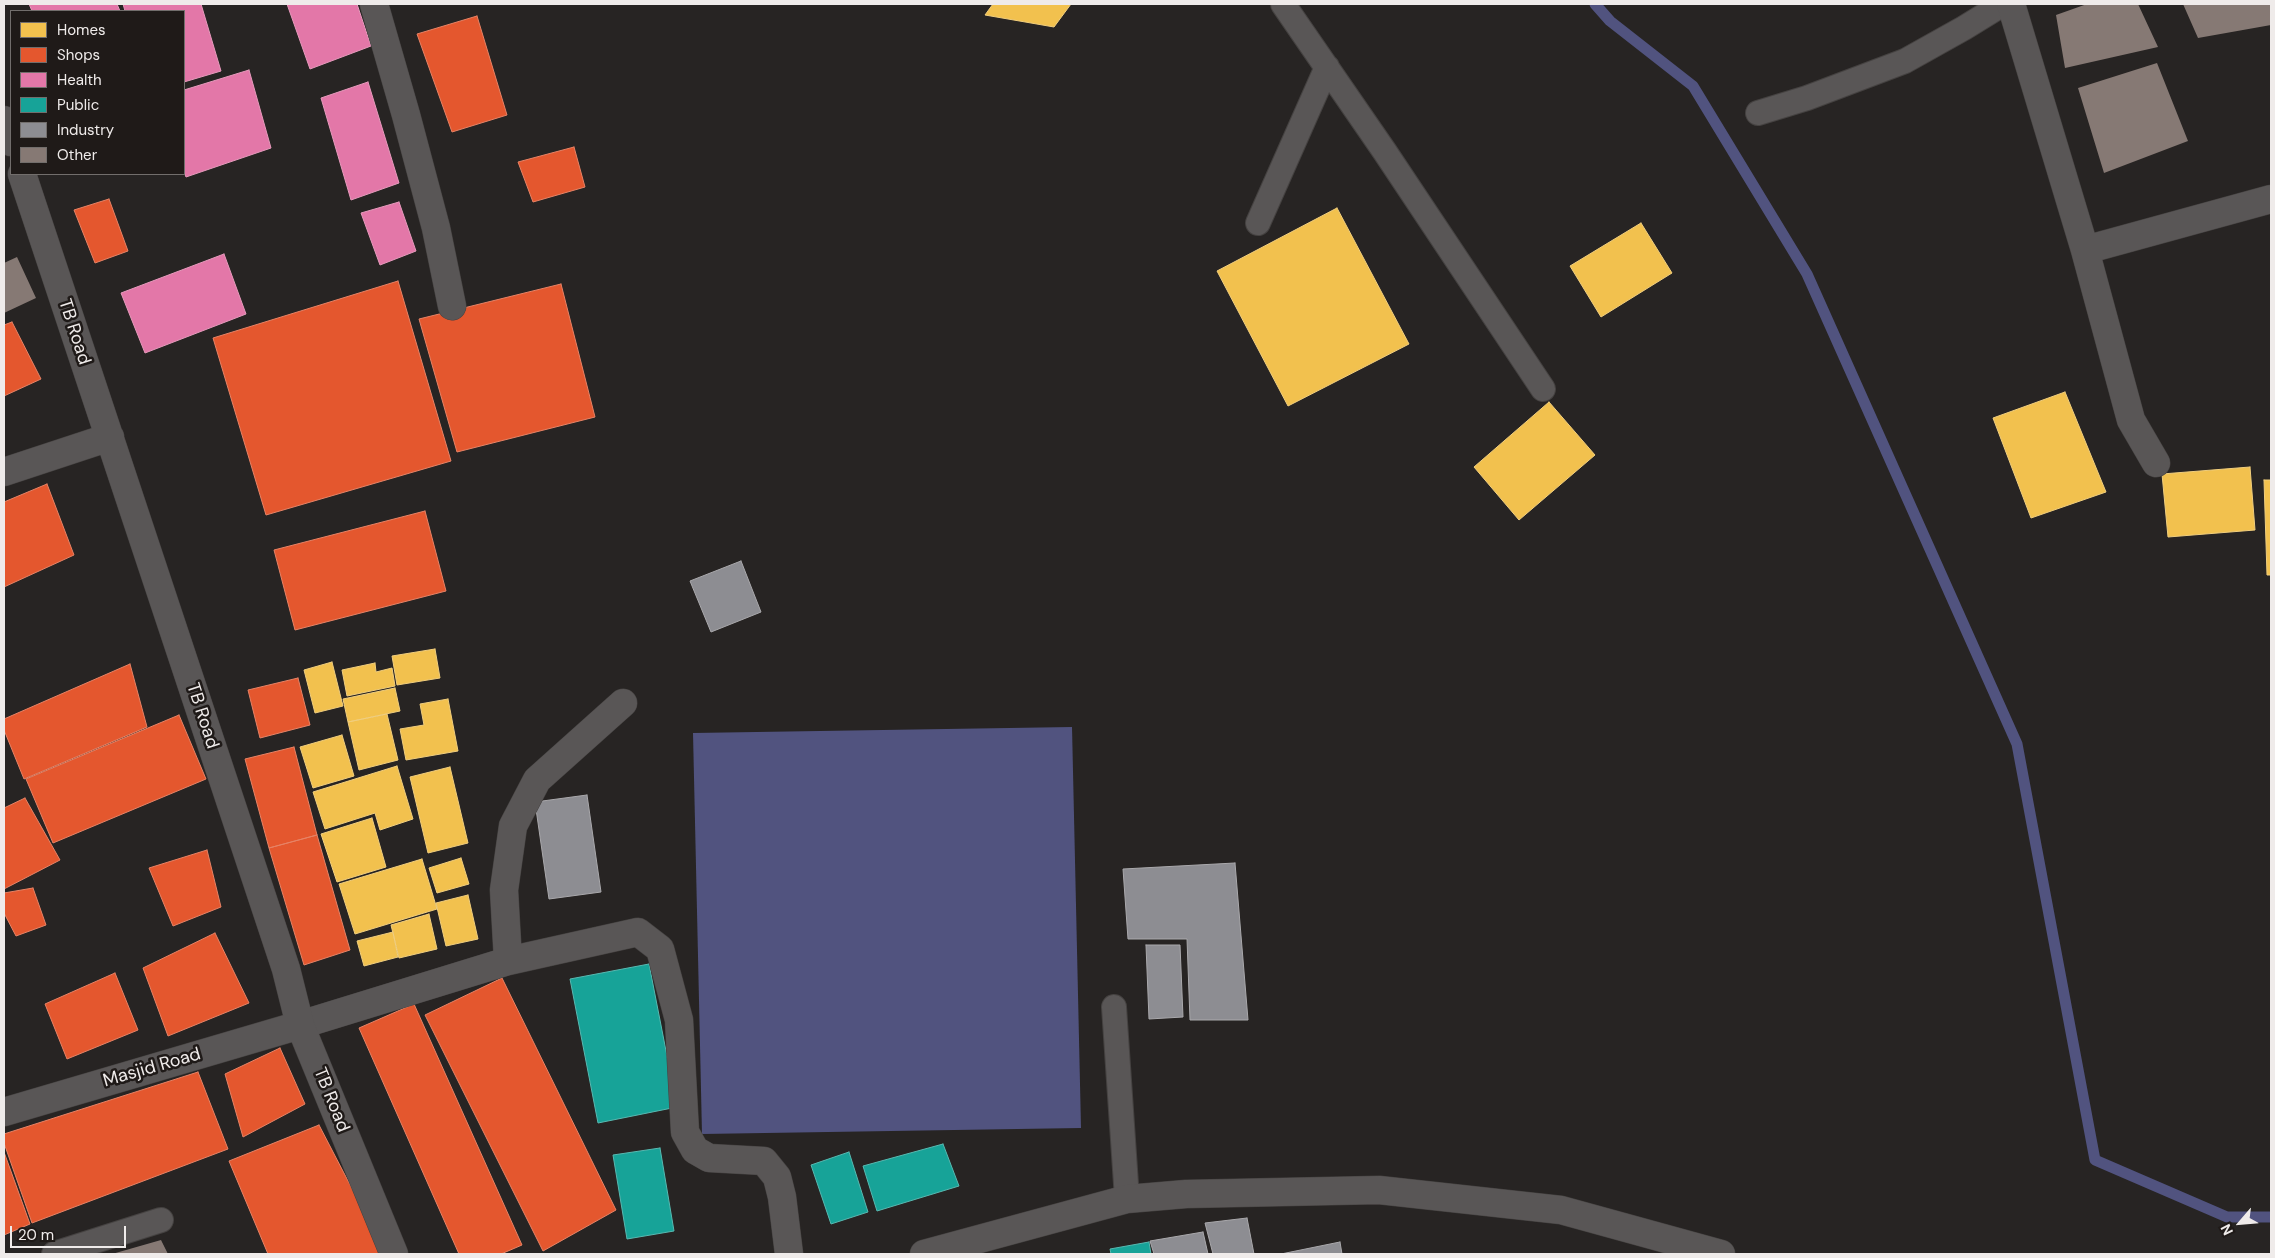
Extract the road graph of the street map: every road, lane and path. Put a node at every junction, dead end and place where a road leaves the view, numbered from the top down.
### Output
1 (374, 4) edge
2 (1283, 4) edge
3 (2003, 4) edge
4 (2011, 4) edge
5 (1327, 67) junction
6 (1758, 113) dead end
7 (4, 120) edge
8 (10, 139) edge
9 (22, 175) edge
10 (2271, 199) edge
11 (1258, 223) dead end
12 (2085, 250) junction
13 (452, 306) dead end
14 (1543, 389) dead end
15 (110, 436) junction
16 (2156, 463) dead end
17 (4, 472) edge
18 (623, 703) dead end
19 (508, 962) junction
20 (1114, 1007) dead end
21 (300, 1025) junction
22 (4, 1112) edge
23 (1127, 1199) junction
24 (162, 1220) dead end
25 (54, 1254) edge
26 (394, 1254) edge
27 (789, 1254) edge
28 (924, 1254) edge
29 (1721, 1254) edge

1 - 13 street
2 - 5 lane
3 - 6 lane
4 - 12 street
5 - 11 lane
5 - 14 lane
7 - 8 street
9 - 15 street, TB Road
10 - 12 street
12 - 16 street
15 - 17 street
15 - 21 street, TB Road
18 - 19 street
19 - 21 street, Masjid Road
19 - 27 street, Masjid Road
20 - 23 lane
21 - 22 street, Masjid Road
21 - 26 street, TB Road
23 - 28 street
23 - 29 street
24 - 25 lane

